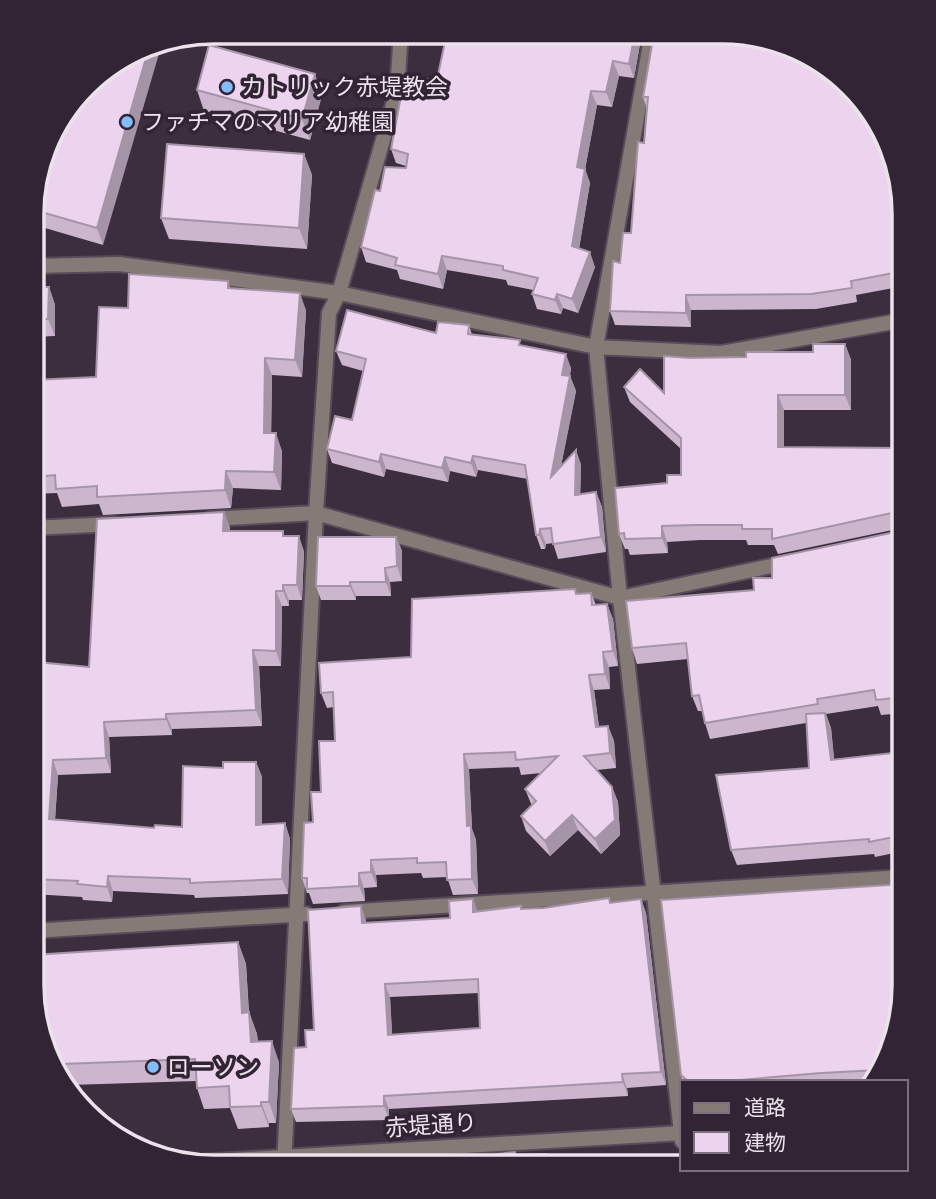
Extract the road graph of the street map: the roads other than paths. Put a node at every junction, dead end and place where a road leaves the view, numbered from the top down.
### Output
1 (400, 44) edge
2 (650, 44) edge
3 (44, 266) edge
4 (339, 293) junction
5 (892, 322) edge
6 (596, 347) junction
7 (316, 513) junction
8 (192, 519) edge
9 (124, 523) edge
10 (44, 527) edge
11 (810, 558) edge
12 (620, 598) junction
13 (892, 878) edge
14 (653, 894) junction
15 (298, 914) junction
16 (44, 930) edge
17 (680, 1117) edge
18 (680, 1133) edge
19 (284, 1155) edge
20 (380, 1155) edge

1 - 4 street
2 - 6 street
3 - 4 street
4 - 6 street
4 - 7 street
5 - 6 street
6 - 12 street
7 - 8 street
7 - 12 street
7 - 15 street
9 - 10 street
11 - 12 street
12 - 14 street
13 - 14 street
14 - 15 street
14 - 17 street
15 - 16 street
15 - 19 street
18 - 20 street, 赤堤通り

